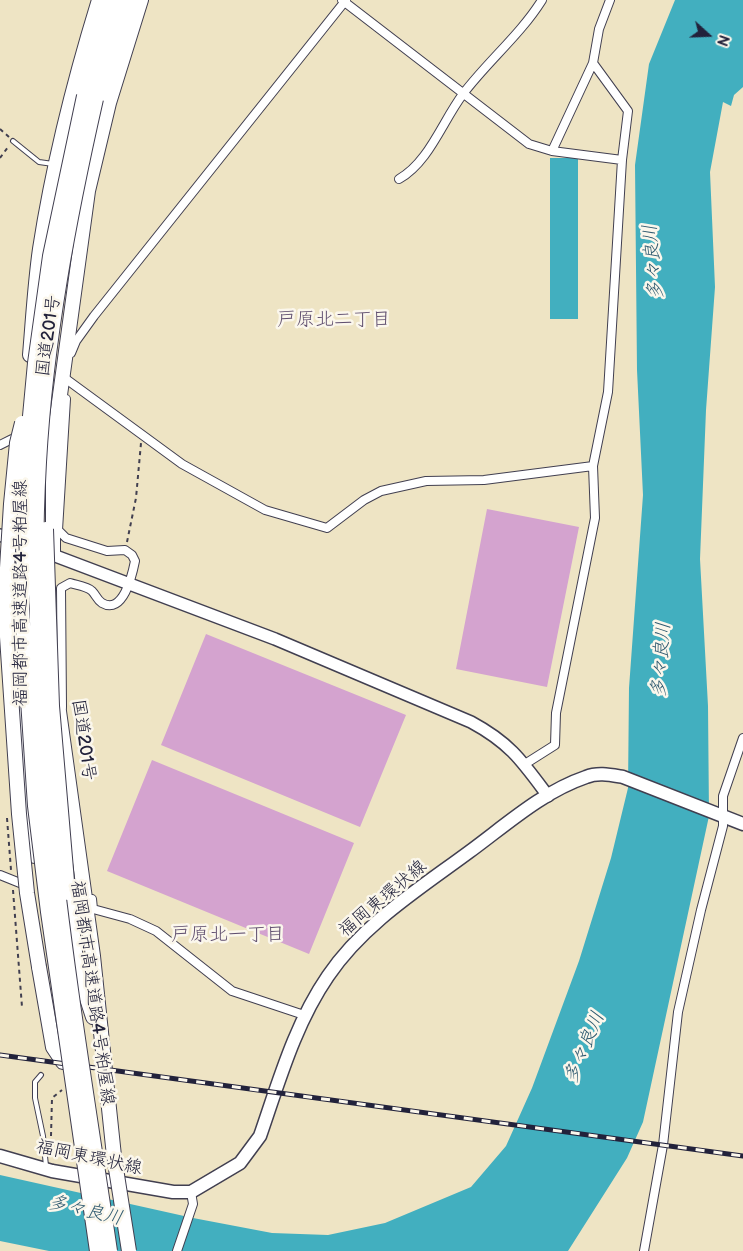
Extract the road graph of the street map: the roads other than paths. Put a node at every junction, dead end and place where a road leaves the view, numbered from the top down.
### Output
1 (99, 0) edge
2 (114, 0) edge
3 (127, 0) edge
4 (141, 0) edge
5 (542, 0) edge
6 (610, 0) edge
7 (344, 1) edge
8 (593, 63) junction
9 (463, 94) junction
10 (13, 141) dead end
11 (552, 151) junction
12 (622, 160) junction
13 (56, 165) junction
14 (399, 179) dead end
15 (35, 363) junction
16 (66, 379) junction
17 (43, 416) junction
18 (22, 436) junction
19 (38, 440) dead end
20 (0, 446) edge
21 (58, 448) junction
22 (593, 466) junction
23 (0, 535) edge
24 (18, 542) junction
25 (54, 556) junction
26 (128, 584) junction
27 (743, 738) edge
28 (525, 764) junction
29 (548, 796) junction
30 (720, 814) junction
31 (743, 824) edge
32 (0, 875) edge
33 (16, 881) road end
34 (304, 1015) junction
35 (100, 1041) junction
36 (63, 1062) junction
37 (41, 1075) dead end
38 (80, 1155) junction
39 (0, 1156) edge
40 (46, 1168) junction
41 (192, 1192) junction
42 (91, 1251) edge
43 (97, 1251) edge
44 (110, 1251) edge
45 (129, 1251) edge
46 (177, 1251) edge
47 (644, 1251) edge

1 - 13 highway, 国道201号
2 - 15 highway, bridge
3 - 17 highway, 福岡都市高速道路4号粕屋線, bridge
4 - 21 highway, 国道201号
5 - 9 street
6 - 8 street
7 - 9 street
7 - 16 street
8 - 11 street
8 - 12 street
9 - 11 street
9 - 14 street
10 - 13 lane
11 - 12 street
12 - 22 street
13 - 18 highway, 国道201号
15 - 36 highway, bridge
15 - 38 highway, bridge
16 - 21 street
16 - 22 street
17 - 35 highway, bridge
17 - 44 highway, 福岡都市高速道路4号粕屋線, bridge
18 - 20 street
18 - 24 highway, 国道201号
19 - 21 lane
21 - 25 highway, 国道201号
21 - 26 street
22 - 28 street
23 - 24 street
24 - 25 street
24 - 36 highway, 国道201号
25 - 26 street
25 - 35 highway, 国道201号
26 - 28 street
26 - 34 street
27 - 30 street
28 - 29 street
29 - 30 main road, 福岡東環状線
29 - 34 main road, 福岡東環状線
30 - 31 main road, 福岡東環状線
30 - 47 street
32 - 33 street
34 - 41 main road, 福岡東環状線
35 - 45 highway, 国道201号, bridge
36 - 38 highway, 国道201号
37 - 40 lane
38 - 42 highway, 国道201号
38 - 43 highway, bridge
39 - 40 main road, 福岡東環状線
40 - 41 main road, 福岡東環状線
41 - 46 street

